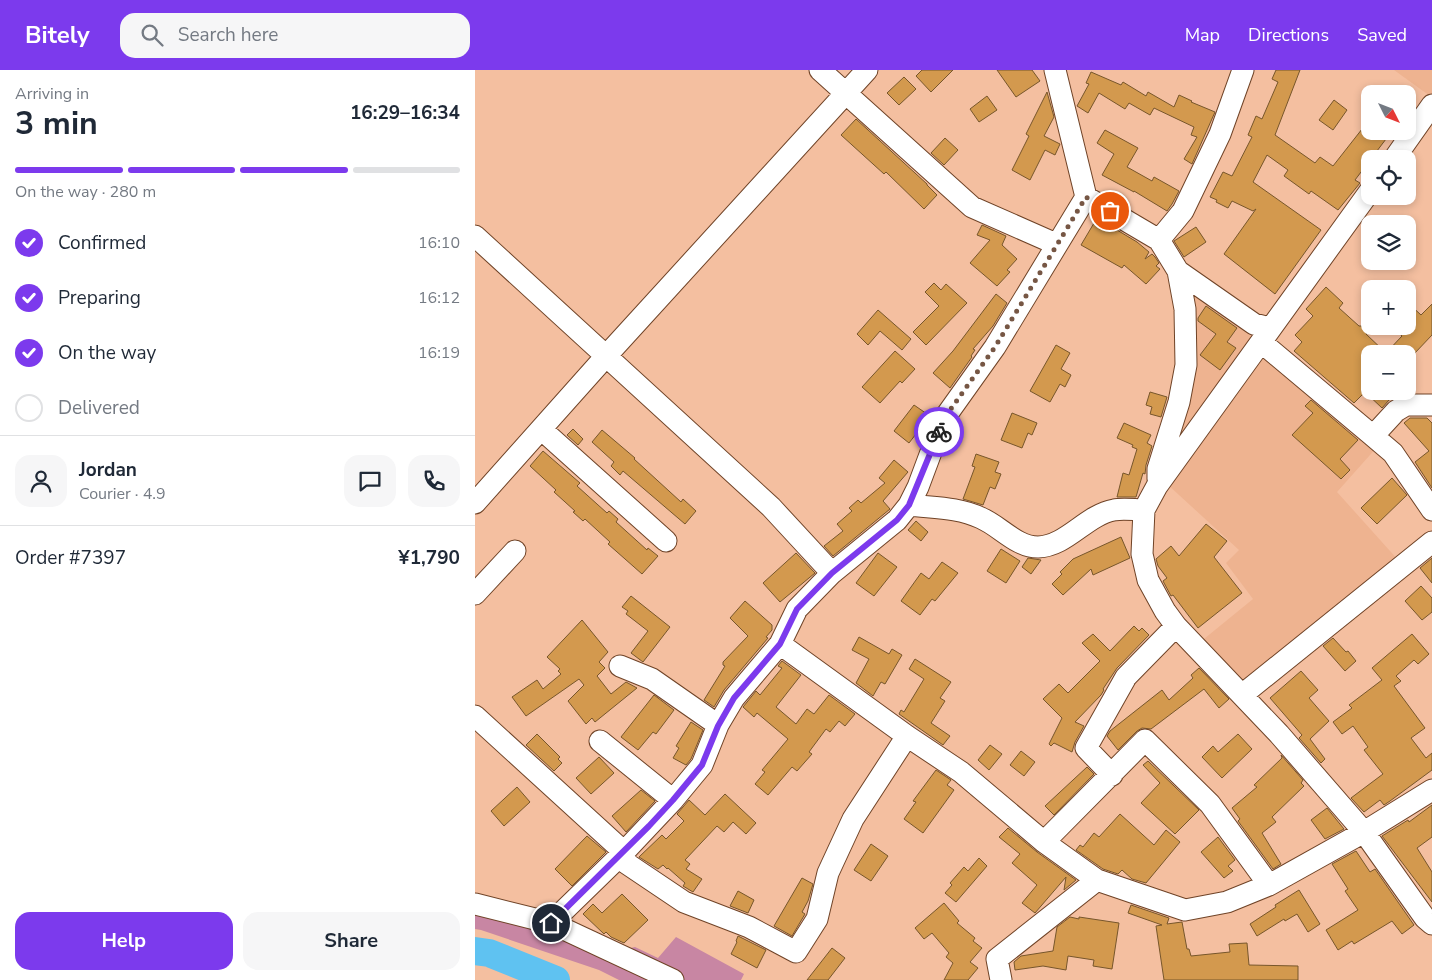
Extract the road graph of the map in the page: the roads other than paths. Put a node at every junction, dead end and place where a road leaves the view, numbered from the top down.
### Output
1 (819, 70) edge
2 (867, 70) edge
3 (1055, 70) edge
4 (1243, 70) edge
5 (845, 93) junction
6 (1432, 105) edge
7 (1400, 150) edge
8 (1086, 197) junction
9 (1361, 203) edge
10 (475, 236) edge
11 (1159, 240) junction
12 (1056, 244) junction
13 (1178, 271) junction
14 (1265, 335) junction
15 (607, 355) junction
16 (1432, 404) edge
17 (541, 429) junction
18 (1373, 436) junction
19 (1157, 486) junction
20 (475, 503) edge
21 (909, 505) junction
22 (1144, 510) junction
23 (1432, 510) edge
24 (666, 541) dead end
25 (1432, 542) edge
26 (515, 552) dead end
27 (832, 573) junction
28 (475, 594) edge
29 (1176, 626) junction
30 (780, 644) junction
31 (620, 666) dead end
32 (1242, 695) junction
33 (475, 716) edge
34 (718, 726) junction
35 (907, 736) junction
36 (600, 741) dead end
37 (1112, 775) junction
38 (1432, 790) edge
39 (673, 800) junction
40 (1364, 832) junction
41 (1043, 842) junction
42 (624, 852) junction
43 (1097, 880) junction
44 (1269, 885) junction
45 (475, 904) edge
46 (551, 923) junction
47 (1432, 924) edge
48 (673, 980) edge
49 (1001, 980) edge

1 - 5 street
2 - 5 street
3 - 8 street
4 - 11 street
5 - 12 street
5 - 15 street
6 - 7 street
8 - 11 street
8 - 12 street
9 - 14 street
10 - 15 street
11 - 13 street
12 - 21 street
13 - 14 street
13 - 19 street
14 - 18 street
14 - 19 street
15 - 17 street
15 - 27 street
16 - 18 street
17 - 20 street
17 - 24 street
18 - 23 street
19 - 22 street
21 - 22 street
21 - 27 street
22 - 29 street
25 - 32 street
26 - 28 street
27 - 30 street
29 - 32 street
29 - 37 street
30 - 34 street
30 - 35 street
31 - 34 street
32 - 40 street
33 - 42 street
34 - 39 street
35 - 41 street
35 - 42 street
36 - 39 street
37 - 41 street
37 - 44 street
38 - 40 street
39 - 42 street
40 - 44 street
40 - 47 street
41 - 43 street
42 - 46 street
43 - 44 street
43 - 49 street
45 - 46 street
46 - 48 street

